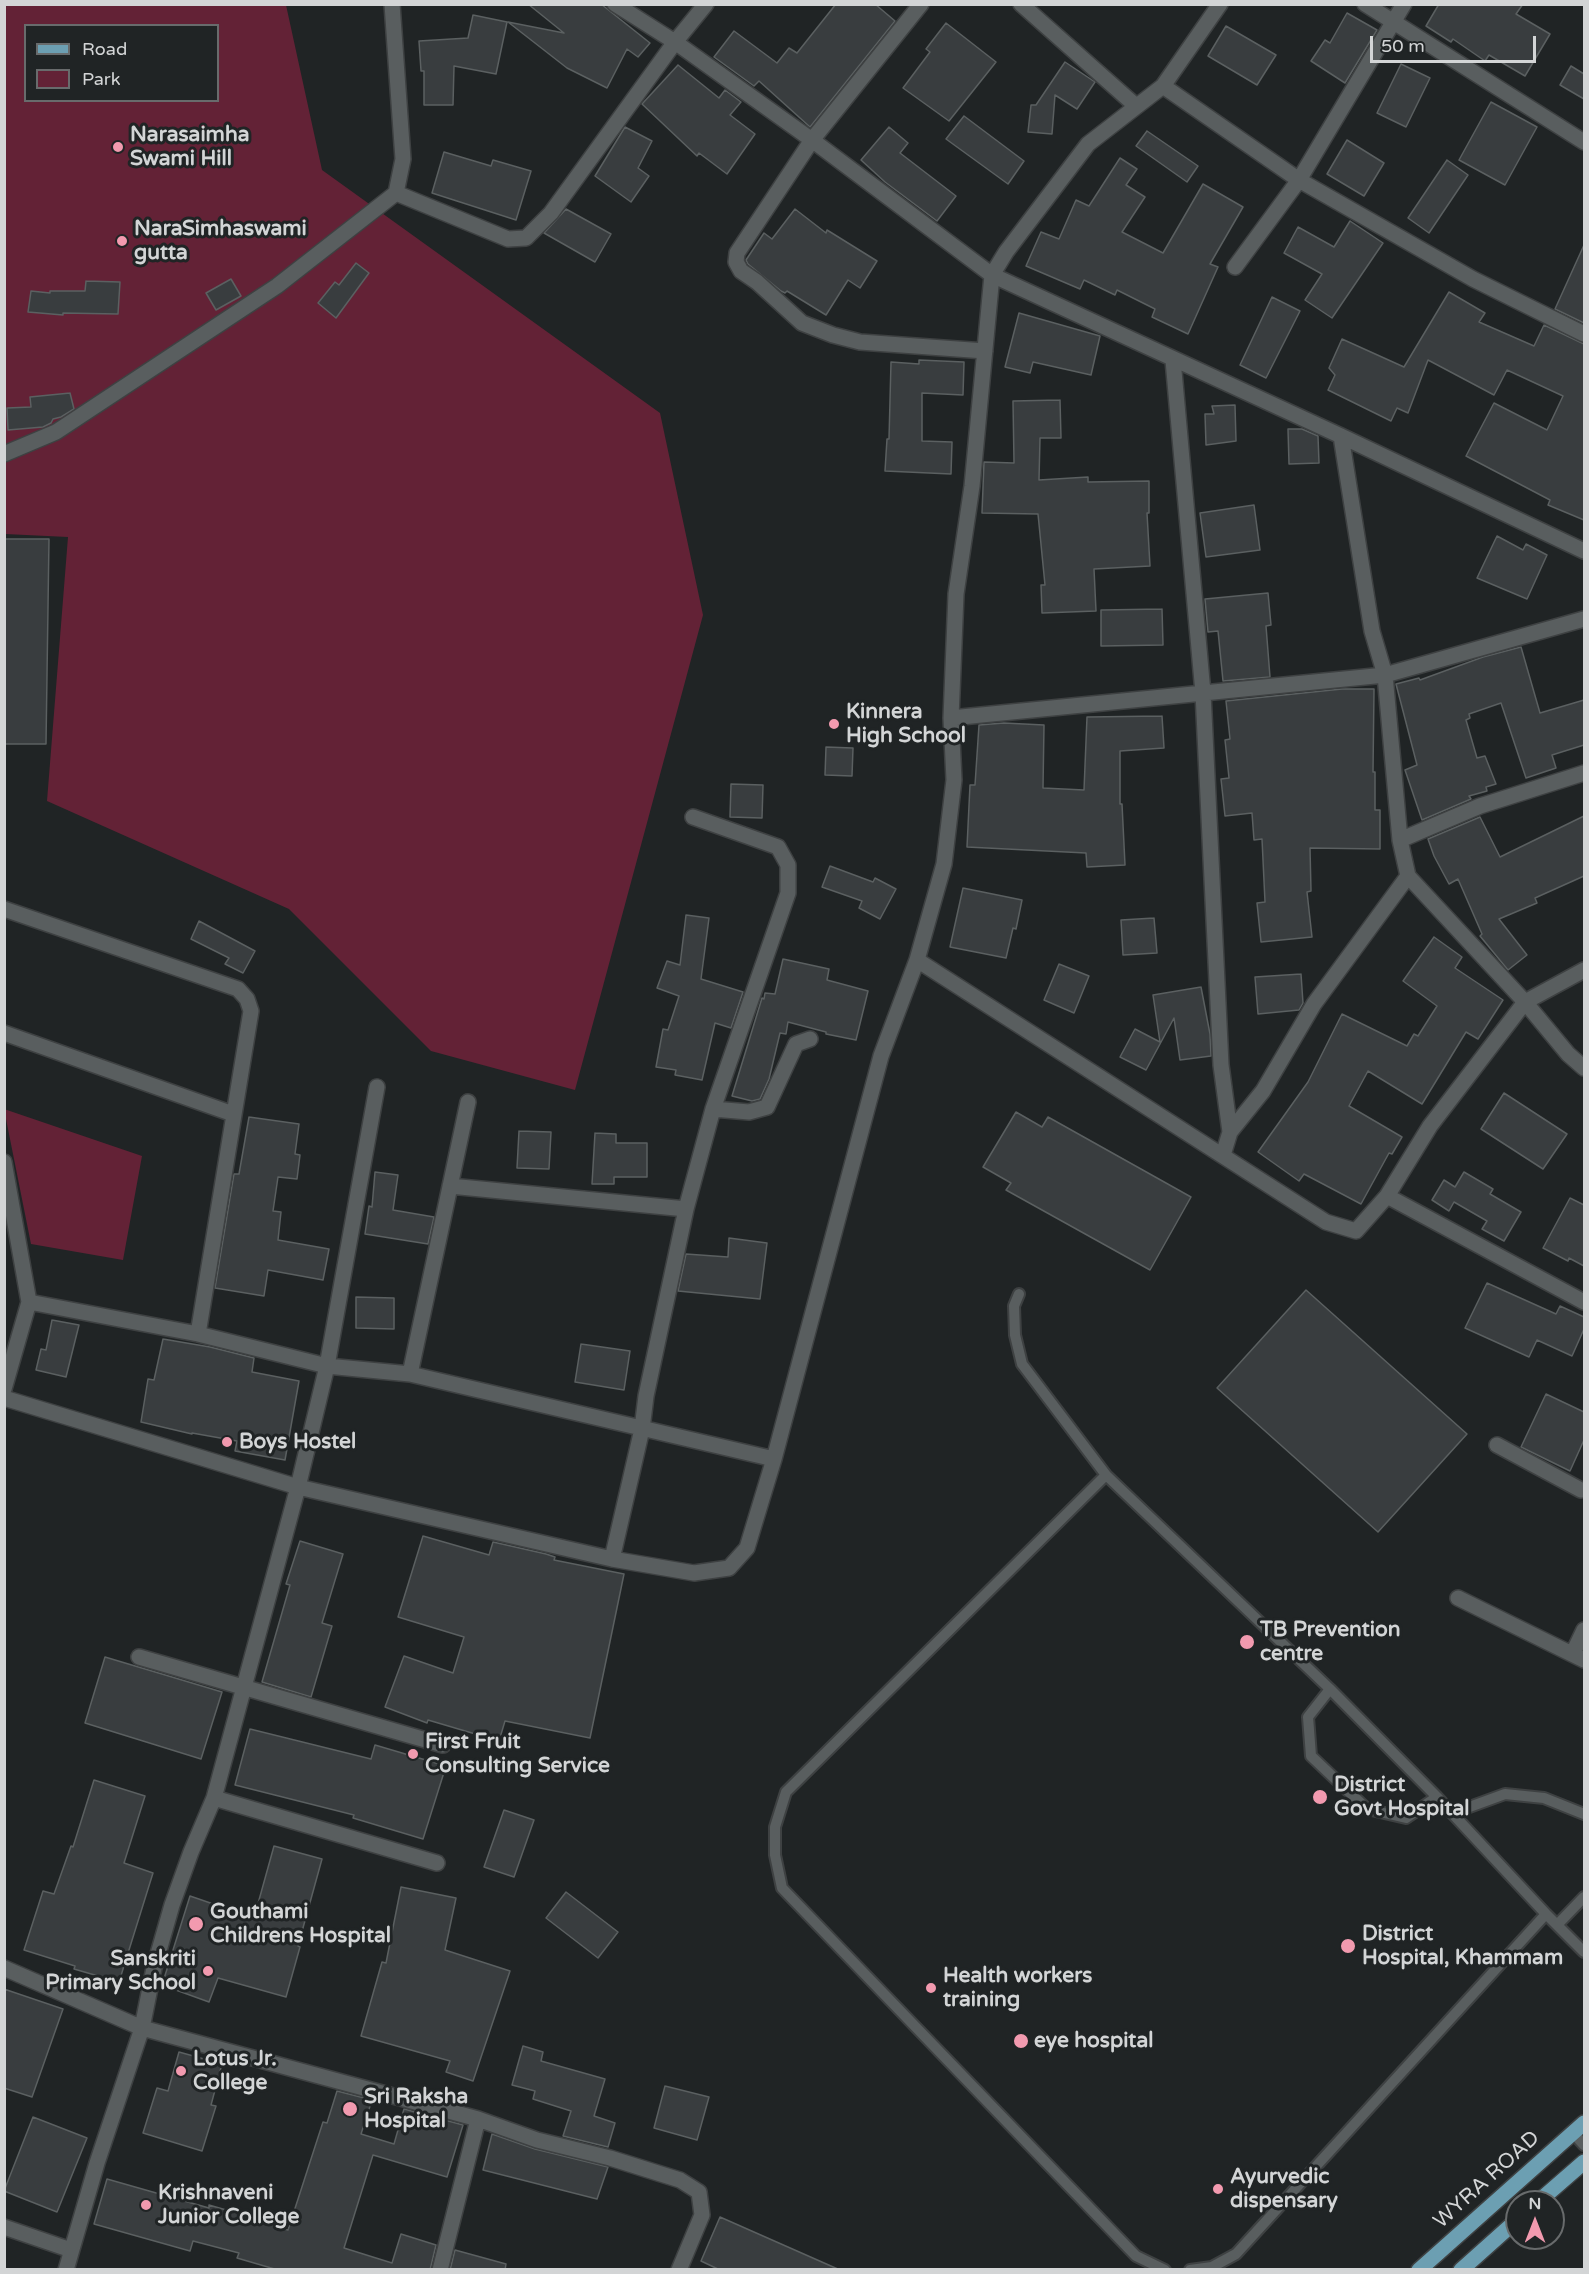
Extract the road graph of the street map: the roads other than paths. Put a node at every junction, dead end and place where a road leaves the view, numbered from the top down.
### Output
1 (392, 4) edge
2 (615, 4) edge
3 (706, 4) edge
4 (921, 4) edge
5 (1021, 4) edge
6 (1220, 4) edge
7 (1365, 4) edge
8 (1404, 4) edge
9 (1391, 23) junction
10 (675, 42) junction
11 (1163, 86) junction
12 (1136, 106) junction
13 (812, 140) junction
14 (1584, 142) edge
15 (1299, 180) junction
16 (396, 193) junction
17 (1235, 267) dead end
18 (992, 275) junction
19 (1584, 334) edge
20 (985, 351) junction
21 (1173, 360) junction
22 (1341, 436) junction
23 (4, 454) edge
24 (1584, 551) edge
25 (1584, 619) edge
26 (1385, 675) junction
27 (1203, 693) junction
28 (951, 718) junction
29 (1584, 773) edge
30 (693, 817) dead end
31 (1400, 840) junction
32 (1408, 876) junction
33 (4, 909) edge
34 (917, 960) junction
35 (1584, 970) edge
36 (1525, 1002) junction
37 (4, 1033) edge
38 (810, 1038) dead end
39 (1584, 1068) edge
40 (377, 1087) dead end
41 (468, 1102) dead end
42 (713, 1109) junction
43 (233, 1114) junction
44 (1230, 1132) junction
45 (1223, 1155) junction
46 (4, 1162) edge
47 (450, 1186) junction
48 (1387, 1196) junction
49 (686, 1209) junction
50 (1019, 1294) dead end
51 (29, 1302) junction
52 (1584, 1302) edge
53 (198, 1334) junction
54 (327, 1366) junction
55 (410, 1374) junction
56 (4, 1389) edge
57 (4, 1398) edge
58 (642, 1429) junction
59 (1497, 1445) dead end
60 (774, 1459) junction
61 (1106, 1475) junction
62 (298, 1487) junction
63 (1583, 1488) edge
64 (612, 1559) junction
65 (1458, 1598) dead end
66 (1584, 1630) edge
67 (139, 1657) dead end
68 (1579, 1657) edge
69 (244, 1687) junction
70 (1330, 1689) junction
71 (443, 1745) dead end
72 (1437, 1797) junction
73 (214, 1798) junction
74 (1453, 1813) junction
75 (1584, 1814) edge
76 (437, 1863) dead end
77 (1584, 1897) edge
78 (1546, 1914) junction
79 (1557, 1925) junction
80 (1584, 1952) edge
81 (4, 1968) edge
82 (142, 2028) junction
83 (478, 2119) junction
84 (1579, 2128) edge
85 (1584, 2145) edge
86 (1584, 2162) edge
87 (1552, 2190) edge
88 (4, 2227) edge
89 (1505, 2231) edge
90 (71, 2250) junction
91 (66, 2270) edge
92 (440, 2270) edge
93 (679, 2270) edge
94 (1165, 2270) edge
95 (1190, 2270) edge
96 (1419, 2270) edge
97 (1461, 2270) edge

1 - 16 street
2 - 10 street
3 - 10 street
4 - 13 street
5 - 12 street
6 - 11 street
7 - 9 street
8 - 9 street
9 - 14 street
9 - 15 street
10 - 13 street
10 - 16 street
11 - 12 street
11 - 15 street
12 - 18 street
13 - 18 street
13 - 20 street
15 - 17 street
15 - 19 street
16 - 23 street
18 - 20 street
18 - 21 street
20 - 28 street
21 - 22 street
21 - 27 street
22 - 24 street
22 - 26 street
25 - 26 street
26 - 27 street
26 - 31 street
27 - 28 street
27 - 44 street
28 - 34 street
29 - 31 street
30 - 42 street
31 - 32 street
32 - 36 street
32 - 44 street
33 - 43 street
34 - 45 street
34 - 60 street
35 - 36 street
36 - 39 street
36 - 48 street
37 - 43 street
38 - 42 street
40 - 54 street
41 - 47 street
42 - 49 street
43 - 53 street
44 - 45 street
45 - 48 street
46 - 51 street
47 - 49 street
47 - 55 street
48 - 52 street
49 - 58 street
50 - 61 lane
51 - 53 street
51 - 56 street
53 - 54 street
54 - 55 street
54 - 62 street
55 - 58 street
57 - 62 street
58 - 60 street
58 - 64 street
59 - 63 street
60 - 64 street
61 - 70 lane
61 - 94 lane
62 - 64 street
62 - 69 street
65 - 68 street
66 - 68 street
67 - 69 street
69 - 71 street
69 - 73 street
70 - 72 lane
70 - 72 lane
72 - 74 lane
73 - 76 street
73 - 82 street
74 - 75 lane
74 - 78 lane
77 - 79 lane
78 - 79 lane
78 - 95 lane
79 - 80 lane
81 - 82 street
82 - 83 street
82 - 90 street
83 - 92 street
83 - 93 street
84 - 85 lane
84 - 96 main road, WYRA ROAD
86 - 87 main road
88 - 90 street
89 - 97 main road
90 - 91 street

